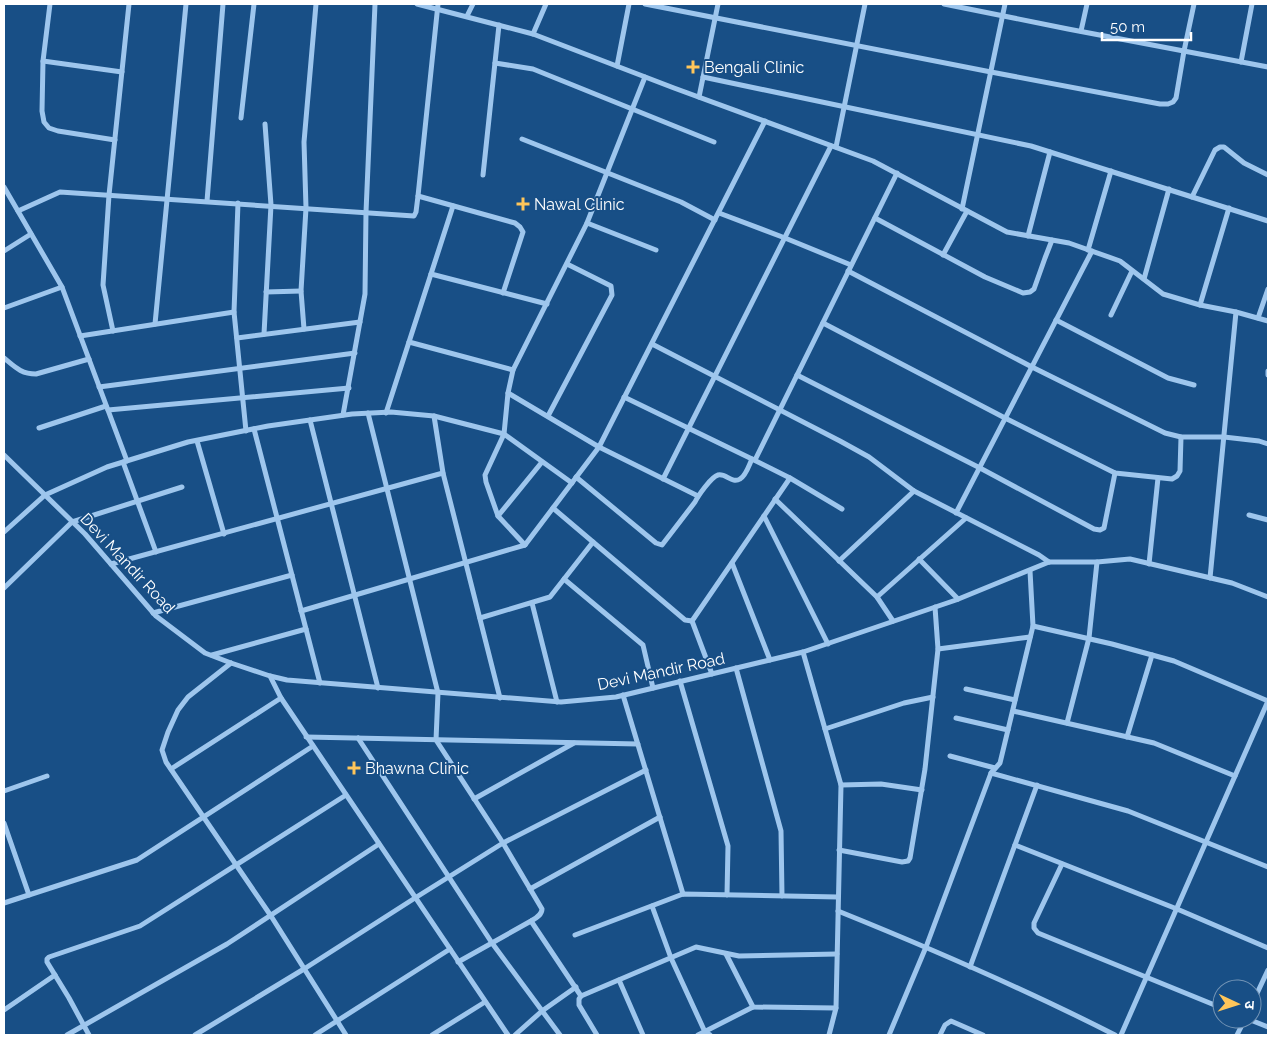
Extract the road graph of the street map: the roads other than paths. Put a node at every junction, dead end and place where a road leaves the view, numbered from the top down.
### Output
1 (50, 4) edge
2 (129, 4) edge
3 (186, 4) edge
4 (223, 4) edge
5 (254, 4) edge
6 (316, 4) edge
7 (376, 4) edge
8 (417, 4) edge
9 (473, 4) edge
10 (546, 4) edge
11 (629, 4) edge
12 (645, 4) edge
13 (718, 4) edge
14 (865, 4) edge
15 (944, 4) edge
16 (1005, 4) edge
17 (1086, 4) edge
18 (1194, 4) edge
19 (1252, 4) edge
20 (438, 6) edge
21 (466, 16) junction
22 (1002, 16) junction
23 (715, 18) junction
24 (499, 25) junction
25 (1081, 31) junction
26 (533, 34) junction
27 (856, 46) junction
28 (1184, 51) junction
29 (43, 61) junction
30 (1241, 62) junction
31 (495, 63) junction
32 (617, 66) junction
33 (1268, 67) edge
34 (122, 72) junction
35 (991, 72) junction
36 (645, 77) junction
37 (703, 77) junction
38 (699, 97) junction
39 (844, 106) junction
40 (632, 109) junction
41 (241, 118) dead end
42 (765, 121) junction
43 (265, 124) dead end
44 (978, 134) junction
45 (522, 138) dead end
46 (115, 140) junction
47 (714, 142) dead end
48 (833, 146) junction
49 (1050, 152) junction
50 (1110, 171) junction
51 (607, 173) junction
52 (896, 173) junction
53 (483, 175) dead end
54 (1268, 175) edge
55 (4, 187) edge
56 (1169, 189) junction
57 (110, 195) junction
58 (418, 196) junction
59 (1192, 197) junction
60 (166, 199) junction
61 (206, 201) junction
62 (238, 203) junction
63 (271, 205) junction
64 (454, 206) junction
65 (306, 208) junction
66 (1229, 208) junction
67 (965, 210) junction
68 (18, 211) junction
69 (366, 212) junction
70 (719, 213) junction
71 (874, 218) junction
72 (715, 220) junction
73 (1268, 221) edge
74 (587, 223) junction
75 (31, 234) junction
76 (1028, 236) junction
77 (784, 238) junction
78 (1052, 240) junction
79 (656, 250) dead end
80 (1090, 250) junction
81 (4, 251) edge
82 (943, 255) junction
83 (567, 264) junction
84 (851, 266) junction
85 (1132, 271) junction
86 (848, 272) junction
87 (431, 274) junction
88 (1144, 279) junction
89 (62, 287) junction
90 (1268, 289) edge
91 (301, 291) junction
92 (266, 292) junction
93 (503, 293) junction
94 (547, 304) junction
95 (1200, 305) junction
96 (4, 308) edge
97 (234, 312) junction
98 (1236, 312) junction
99 (1111, 315) dead end
100 (1258, 318) junction
101 (1056, 320) junction
102 (1268, 321) edge
103 (360, 322) junction
104 (823, 323) junction
105 (155, 324) junction
106 (304, 329) junction
107 (113, 331) junction
108 (264, 334) junction
109 (80, 336) junction
110 (237, 338) junction
111 (409, 342) junction
112 (652, 344) junction
113 (355, 353) junction
114 (4, 358) edge
115 (89, 359) junction
116 (1032, 367) junction
117 (240, 368) junction
118 (514, 370) junction
119 (1268, 371) edge
120 (797, 375) junction
121 (1268, 375) edge
122 (714, 377) junction
123 (1194, 385) dead end
124 (99, 387) junction
125 (349, 388) junction
126 (508, 393) junction
127 (624, 397) junction
128 (243, 398) junction
129 (107, 408) junction
130 (780, 410) junction
131 (368, 413) junction
132 (386, 413) junction
133 (343, 416) junction
134 (434, 416) junction
135 (548, 416) junction
136 (1005, 418) junction
137 (310, 420) junction
138 (689, 427) junction
139 (40, 428) dead end
140 (254, 429) junction
141 (246, 431) junction
142 (504, 434) junction
143 (1182, 437) junction
144 (1224, 437) junction
145 (197, 441) junction
146 (1268, 444) edge
147 (599, 447) junction
148 (4, 455) edge
149 (754, 459) junction
150 (125, 462) junction
151 (542, 462) junction
152 (980, 468) junction
153 (443, 473) junction
154 (1115, 473) junction
155 (576, 477) junction
156 (790, 478) junction
157 (1158, 478) junction
158 (663, 479) junction
159 (572, 483) junction
160 (182, 487) dead end
161 (387, 488) junction
162 (914, 491) junction
163 (45, 495) junction
164 (698, 496) junction
165 (775, 499) junction
166 (138, 501) junction
167 (331, 504) junction
168 (553, 508) junction
169 (842, 509) dead end
170 (956, 513) junction
171 (1248, 515) dead end
172 (498, 516) junction
173 (764, 516) junction
174 (966, 518) junction
175 (277, 519) junction
176 (1268, 520) edge
177 (72, 522) junction
178 (4, 532) edge
179 (224, 534) junction
180 (593, 542) junction
181 (525, 545) junction
182 (156, 552) junction
183 (919, 559) junction
184 (839, 561) junction
185 (1049, 562) junction
186 (1097, 562) junction
187 (466, 563) junction
188 (732, 563) junction
189 (111, 564) junction
190 (1149, 564) junction
191 (1030, 570) junction
192 (292, 575) junction
193 (1210, 578) junction
194 (410, 579) junction
195 (564, 580) junction
196 (4, 588) edge
197 (355, 595) junction
198 (877, 597) junction
199 (1268, 597) edge
200 (958, 599) junction
201 (532, 603) junction
202 (934, 607) junction
203 (301, 611) junction
204 (153, 613) junction
205 (480, 618) junction
206 (692, 621) junction
207 (893, 621) junction
208 (1033, 626) junction
209 (306, 629) junction
210 (1030, 638) junction
211 (1089, 638) junction
212 (828, 644) junction
213 (938, 649) junction
214 (803, 652) junction
215 (212, 655) junction
216 (1152, 655) junction
217 (770, 660) junction
218 (230, 663) junction
219 (736, 668) junction
220 (712, 674) junction
221 (270, 676) junction
222 (680, 681) junction
223 (320, 683) junction
224 (378, 688) junction
225 (653, 688) junction
226 (966, 689) dead end
227 (438, 693) junction
228 (623, 695) junction
229 (933, 697) junction
230 (281, 698) junction
231 (500, 698) junction
232 (1015, 700) junction
233 (1268, 701) edge
234 (557, 702) junction
235 (1012, 711) junction
236 (956, 718) dead end
237 (1067, 724) junction
238 (825, 729) junction
239 (1008, 730) junction
240 (306, 737) junction
241 (1128, 737) junction
242 (358, 738) junction
243 (436, 740) junction
244 (575, 743) junction
245 (638, 744) junction
246 (313, 746) junction
247 (950, 756) dead end
248 (995, 768) junction
249 (170, 769) junction
250 (646, 770) junction
251 (991, 773) junction
252 (47, 776) dead end
253 (1235, 776) junction
254 (841, 785) junction
255 (1037, 785) junction
256 (922, 790) junction
257 (4, 791) edge
258 (346, 795) junction
259 (474, 799) junction
260 (204, 817) junction
261 (660, 817) junction
262 (4, 823) edge
263 (1206, 842) junction
264 (379, 844) junction
265 (503, 844) junction
266 (1015, 845) junction
267 (839, 850) junction
268 (1062, 864) junction
269 (237, 866) junction
270 (1268, 867) edge
271 (448, 877) junction
272 (530, 889) junction
273 (682, 894) junction
274 (30, 895) junction
275 (727, 895) junction
276 (782, 896) junction
277 (838, 897) junction
278 (415, 898) junction
279 (4, 903) edge
280 (652, 906) junction
281 (1177, 909) junction
282 (838, 911) junction
283 (270, 916) junction
284 (531, 921) junction
285 (574, 935) dead end
286 (492, 943) junction
287 (926, 947) junction
288 (1268, 948) edge
289 (450, 949) junction
290 (726, 954) junction
291 (837, 954) junction
292 (671, 958) junction
293 (458, 962) junction
294 (970, 967) junction
295 (304, 969) junction
296 (1268, 970) edge
297 (55, 974) junction
298 (1146, 977) junction
299 (619, 980) junction
300 (1262, 983) edge
301 (576, 987) junction
302 (581, 996) junction
303 (485, 1002) junction
304 (1212, 1004) edge
305 (753, 1007) junction
306 (836, 1008) junction
307 (4, 1010) edge
308 (542, 1011) junction
309 (337, 1021) junction
310 (84, 1026) junction
311 (594, 1034) edge
312 (708, 1034) edge
313 (67, 1035) edge
314 (89, 1035) edge
315 (195, 1035) edge
316 (315, 1035) edge
317 (346, 1035) edge
318 (432, 1035) edge
319 (508, 1035) edge
320 (515, 1035) edge
321 (560, 1035) edge
322 (643, 1035) edge
323 (698, 1035) edge
324 (829, 1035) edge
325 (889, 1035) edge
326 (940, 1035) edge
327 (984, 1035) edge
328 (1115, 1035) edge
329 (1121, 1035) edge

1 - 29 street
2 - 34 street
3 - 60 street
4 - 61 street
5 - 41 street
6 - 65 street
7 - 69 street
8 - 20 street
9 - 21 street
10 - 26 street
11 - 32 street
12 - 23 street
13 - 23 street
14 - 27 street
15 - 22 street
16 - 22 street
17 - 25 street
18 - 28 street
19 - 30 street
20 - 21 street
20 - 58 street
21 - 24 street
22 - 25 street
22 - 35 street
23 - 27 street
23 - 37 street
24 - 26 street
24 - 31 street
25 - 28 street
26 - 32 street
27 - 35 street
27 - 39 street
28 - 30 street
28 - 35 street
29 - 34 street
29 - 46 street
30 - 33 street
31 - 40 street
31 - 53 street
32 - 36 street
34 - 46 street
35 - 44 street
36 - 38 street
36 - 40 street
37 - 38 street
37 - 39 street
38 - 42 street
39 - 44 street
39 - 48 street
40 - 47 street
40 - 51 street
42 - 48 street
42 - 70 street
43 - 63 street
44 - 49 street
44 - 67 street
45 - 51 street
46 - 57 street
48 - 52 street
48 - 77 street
49 - 50 street
49 - 76 street
50 - 56 street
50 - 80 street
51 - 72 street
51 - 74 street
52 - 67 street
52 - 71 street
54 - 59 street
55 - 68 street
56 - 59 street
56 - 88 street
57 - 60 street
57 - 68 street
57 - 107 street
58 - 64 street
58 - 69 street
59 - 66 street
60 - 61 street
60 - 105 street
61 - 62 street
62 - 63 street
62 - 97 street
63 - 65 street
63 - 92 street
64 - 87 street
64 - 93 street
65 - 69 street
65 - 91 street
66 - 73 street
66 - 95 street
67 - 76 street
67 - 82 street
68 - 75 street
69 - 103 street
70 - 72 street
70 - 77 street
71 - 82 street
71 - 84 street
72 - 112 street
74 - 79 street
74 - 83 street
75 - 81 street
75 - 89 street
76 - 78 street
77 - 84 street
77 - 122 street
78 - 80 street
78 - 82 street
80 - 85 street
80 - 101 street
83 - 94 street
83 - 135 street
84 - 86 street
85 - 88 street
85 - 99 street
86 - 104 street
86 - 116 street
87 - 93 street
87 - 111 street
88 - 95 street
89 - 96 street
89 - 109 street
90 - 100 street
91 - 92 street
91 - 106 street
92 - 108 street
93 - 94 street
94 - 118 street
95 - 98 street
97 - 105 street
97 - 110 street
98 - 100 street
98 - 144 street
100 - 102 street
101 - 116 street
101 - 123 street
103 - 106 street
103 - 113 street
104 - 120 street
104 - 136 street
105 - 107 street
106 - 108 street
107 - 109 street
108 - 110 street
109 - 115 street
110 - 117 street
111 - 118 street
111 - 132 street
112 - 122 street
112 - 127 street
113 - 117 street
113 - 125 street
114 - 115 street
115 - 124 street
116 - 136 street
116 - 143 street
117 - 124 street
117 - 128 street
118 - 126 street
119 - 121 street
120 - 130 street
120 - 152 street
122 - 130 street
122 - 138 street
124 - 129 street
125 - 128 street
125 - 133 street
126 - 135 street
126 - 142 street
127 - 138 street
127 - 147 street
128 - 129 street
128 - 141 street
129 - 139 street
129 - 150 street
130 - 149 street
130 - 162 street
131 - 132 street
131 - 133 street
131 - 161 street
132 - 134 street
133 - 137 street
134 - 142 street
134 - 153 street
135 - 147 street
136 - 152 street
136 - 154 street
137 - 140 street
137 - 167 street
138 - 149 street
138 - 158 street
140 - 141 street
140 - 175 street
141 - 145 street
142 - 151 street
142 - 172 street
143 - 144 street
143 - 157 street
144 - 146 street
144 - 193 street
145 - 150 street
145 - 179 street
147 - 155 street
147 - 158 street
148 - 163 street, Devi Mandir Road
149 - 156 street
149 - 164 street
150 - 163 street
150 - 166 street
151 - 159 street
151 - 172 street
152 - 154 street
152 - 170 street
153 - 161 street
153 - 187 street
154 - 157 street
155 - 159 street
155 - 164 street
156 - 165 street
156 - 169 street
157 - 190 street
158 - 164 street
159 - 168 street
160 - 166 street
161 - 167 street
161 - 194 street
162 - 170 street
162 - 184 street
163 - 177 street, Devi Mandir Road
163 - 178 street
165 - 173 street
165 - 184 street
166 - 177 street
166 - 182 street
167 - 175 street
167 - 197 street
168 - 180 street
168 - 181 street
170 - 174 street
171 - 176 street
172 - 181 street
173 - 188 street
173 - 212 street
174 - 183 street
174 - 185 street
175 - 179 street
175 - 192 street
177 - 189 street, Devi Mandir Road
177 - 196 street
179 - 182 street
180 - 195 street
180 - 206 street
181 - 187 street
182 - 189 street
183 - 198 street
183 - 200 street
184 - 198 street
185 - 186 street, Devi Mandir Road
185 - 191 street, Devi Mandir Road
186 - 190 street, Devi Mandir Road
186 - 211 street
187 - 194 street
187 - 205 street
188 - 206 street
188 - 217 street
189 - 204 street, Devi Mandir Road
190 - 193 street, Devi Mandir Road
191 - 200 street, Devi Mandir Road
191 - 208 street
192 - 203 street
192 - 204 street
193 - 199 street, Devi Mandir Road
194 - 197 street
194 - 227 street
195 - 201 street
195 - 225 street
197 - 203 street
197 - 224 street
198 - 207 street
200 - 202 street, Devi Mandir Road
201 - 205 street
201 - 234 street
202 - 207 street, Devi Mandir Road
202 - 213 street
203 - 209 street
204 - 215 street, Devi Mandir Road
205 - 231 street
206 - 220 street
207 - 212 street, Devi Mandir Road
208 - 210 street
208 - 211 street
209 - 215 street
209 - 223 street
210 - 213 street
210 - 232 street
211 - 216 street
211 - 237 street
212 - 214 street, Devi Mandir Road
213 - 229 street
214 - 217 street, Devi Mandir Road
214 - 238 street
215 - 218 street, Devi Mandir Road
216 - 233 street
216 - 241 street
217 - 219 street, Devi Mandir Road
218 - 221 street, Devi Mandir Road
218 - 249 street
219 - 220 street, Devi Mandir Road
219 - 276 street
220 - 222 street, Devi Mandir Road
221 - 223 street, Devi Mandir Road
221 - 230 street
222 - 225 street, Devi Mandir Road
222 - 275 street
223 - 224 street, Devi Mandir Road
224 - 227 street, Devi Mandir Road
225 - 228 street, Devi Mandir Road
226 - 232 street
227 - 231 street, Devi Mandir Road
227 - 243 street
228 - 234 street, Devi Mandir Road
228 - 245 street
229 - 238 street
229 - 256 street
230 - 240 street
230 - 249 street
231 - 234 street, Devi Mandir Road
232 - 235 street
233 - 253 street
235 - 237 street
235 - 239 street
236 - 239 street
237 - 241 street
238 - 254 street
239 - 248 street
240 - 242 street
240 - 246 street
241 - 253 street
242 - 243 street
242 - 271 street
243 - 244 street
243 - 259 street
244 - 245 street
244 - 259 street
245 - 250 street
246 - 258 street
246 - 260 street
247 - 248 street
248 - 251 street
249 - 260 street
250 - 261 street
250 - 265 street
251 - 255 street
251 - 287 street
252 - 257 street
253 - 263 street
254 - 256 street
254 - 267 street
255 - 263 street
255 - 266 street
256 - 267 street
258 - 264 street
258 - 269 street
259 - 265 street
260 - 269 street
260 - 274 street
261 - 272 street
261 - 273 street
262 - 274 street
263 - 270 street
263 - 281 street
264 - 278 street
264 - 283 street
265 - 271 street
265 - 272 street
266 - 268 street
266 - 294 street
267 - 277 street
268 - 281 street
268 - 298 street
269 - 283 street
269 - 297 street
271 - 278 street
271 - 286 street
272 - 284 street
273 - 275 street
273 - 280 street
274 - 279 street
275 - 276 street
276 - 277 street
277 - 282 street
278 - 289 street
278 - 295 street
280 - 285 street
280 - 292 street
281 - 288 street
281 - 298 street
282 - 287 street
282 - 291 street
283 - 295 street
283 - 310 street
284 - 286 street
284 - 301 street
286 - 293 street
286 - 308 street
287 - 294 street
287 - 325 street
289 - 293 street
289 - 309 street
290 - 291 street
290 - 292 street
290 - 305 street
291 - 306 street
292 - 299 street
292 - 312 street
293 - 303 street
294 - 328 street
295 - 309 street
295 - 315 street
296 - 300 street
297 - 307 street
297 - 310 street
298 - 304 street
298 - 329 street
299 - 302 street
299 - 322 street
301 - 302 street
301 - 308 street
302 - 311 street
303 - 318 street
303 - 319 street
305 - 306 street
305 - 312 street
306 - 324 street
308 - 320 street
308 - 321 street
309 - 316 street
309 - 317 street
310 - 313 street
310 - 314 street
312 - 323 street
326 - 327 street

